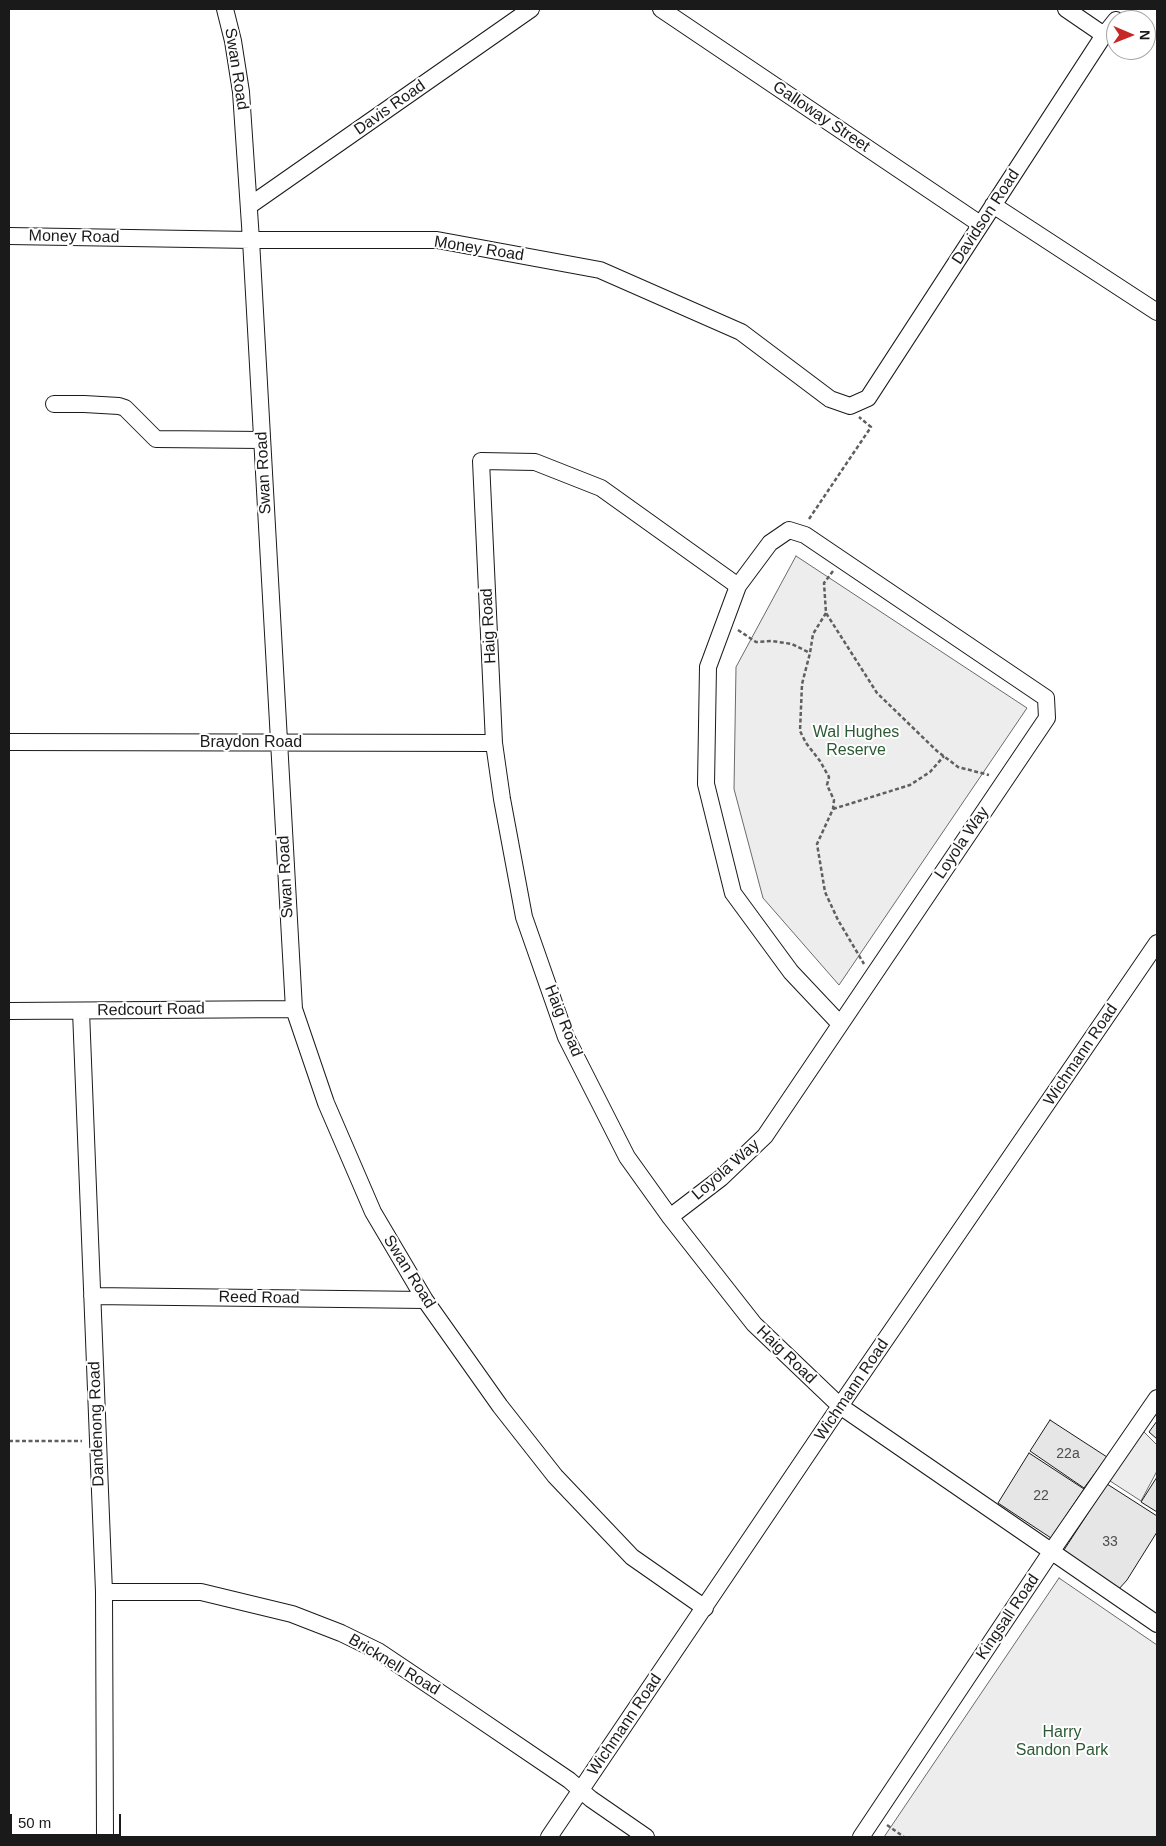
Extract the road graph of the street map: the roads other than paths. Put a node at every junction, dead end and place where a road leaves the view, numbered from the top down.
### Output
1 (225, 9) edge
2 (531, 9) edge
3 (661, 9) edge
4 (1066, 9) edge
5 (1106, 32) edge
6 (1104, 35) junction
7 (993, 205) junction
8 (249, 206) junction
9 (980, 224) junction
10 (9, 236) edge
11 (251, 240) junction
12 (1157, 312) edge
13 (54, 404) dead end
14 (850, 406) joint
15 (262, 440) junction
16 (738, 586) junction
17 (9, 742) edge
18 (278, 743) junction
19 (494, 743) junction
20 (1157, 943) edge
21 (294, 1009) junction
22 (9, 1011) edge
23 (81, 1011) junction
24 (840, 1024) junction
25 (670, 1217) junction
26 (92, 1296) junction
27 (425, 1300) junction
28 (1157, 1398) edge
29 (840, 1406) junction
30 (1051, 1552) junction
31 (104, 1592) junction
32 (705, 1608) junction
33 (1157, 1624) edge
34 (581, 1791) junction
35 (105, 1837) edge
36 (549, 1837) edge
37 (646, 1837) edge
38 (861, 1837) edge

1 - 8 street, Swan Road
2 - 8 street, Davis Road
3 - 9 street, Galloway Street
4 - 6 street
5 - 6 street, Davidson Road
6 - 7 street, Davidson Road
7 - 9 street, Davidson Road
7 - 12 street
8 - 11 street, Swan Road
9 - 14 street, Davidson Road
10 - 11 street, Money Road
11 - 14 street, Money Road
11 - 15 street, Swan Road
13 - 15 street
15 - 18 street, Swan Road
16 - 19 street, Haig Road
16 - 24 street
16 - 24 street, Loyola Way
17 - 18 street, Braydon Road
18 - 19 street, Braydon Road
18 - 21 street, Swan Road
19 - 25 street, Haig Road
20 - 29 street, Wichmann Road
21 - 23 street, Redcourt Road
21 - 27 street, Swan Road
22 - 23 street, Redcourt Road
23 - 26 street, Dandenong Road
24 - 25 street, Loyola Way
25 - 29 street, Haig Road
26 - 27 street, Reed Road
26 - 31 street, Dandenong Road
27 - 32 street, Swan Road
28 - 30 street, Kingsall Road
29 - 30 street, Haig Road
29 - 32 street, Wichmann Road
30 - 33 street, Haig Road
30 - 38 street, Kingsall Road
31 - 34 street, Bricknell Road
31 - 35 street, Dandenong Road
32 - 34 street, Wichmann Road
34 - 36 street, Wichmann Road
34 - 37 street, Bricknell Road

